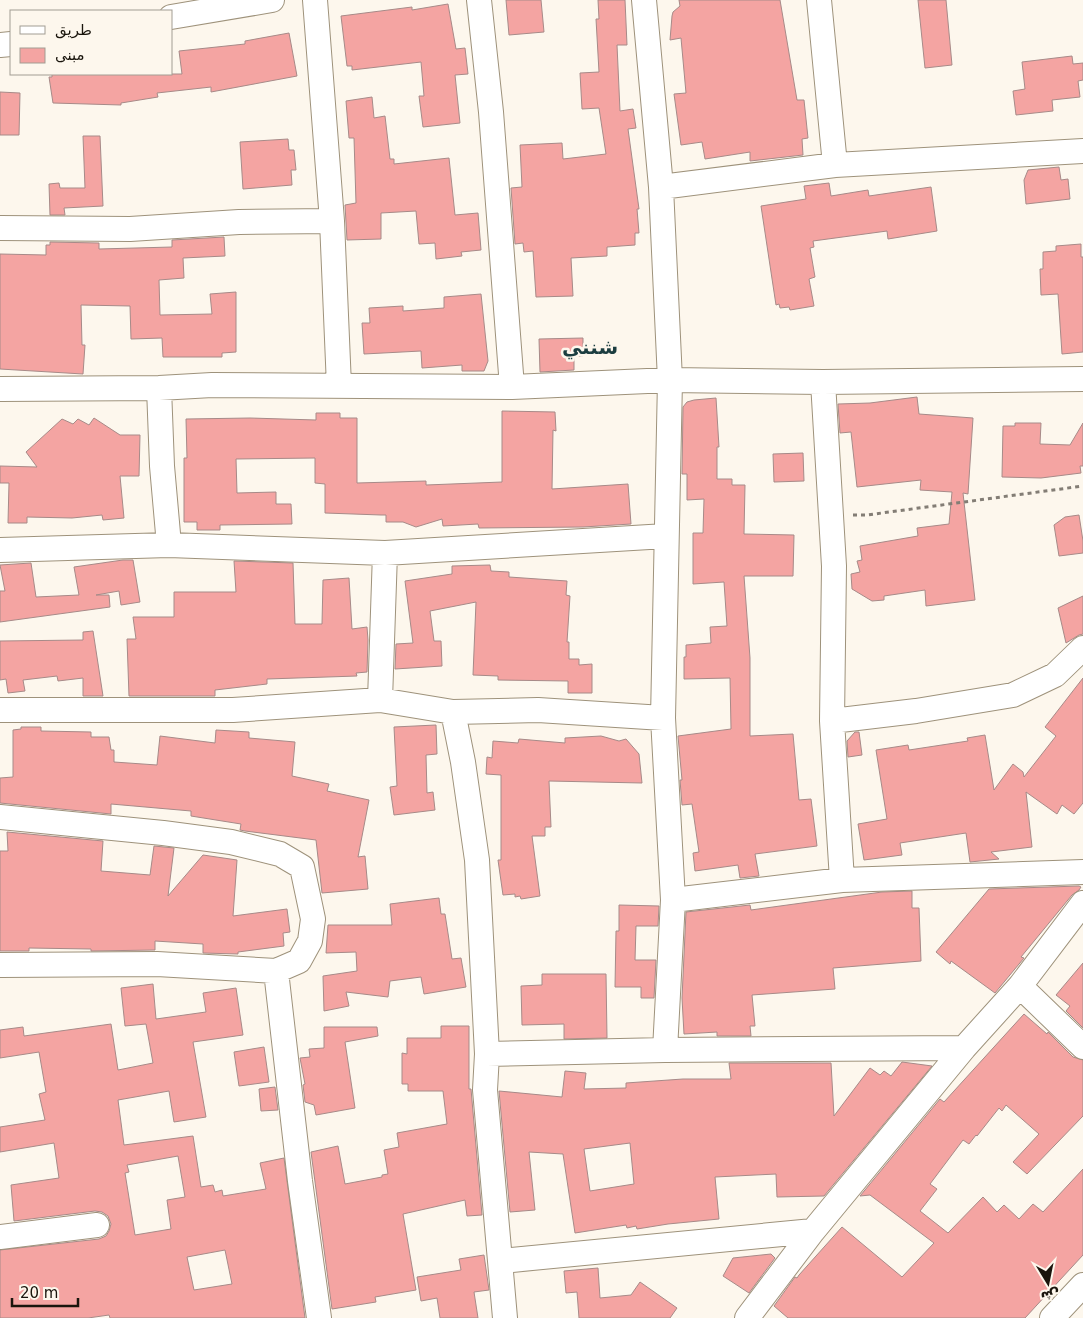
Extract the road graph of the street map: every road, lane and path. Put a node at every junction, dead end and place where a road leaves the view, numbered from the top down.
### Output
1 (272, 0) edge
2 (315, 0) edge
3 (479, 0) edge
4 (644, 0) edge
5 (819, 0) edge
6 (172, 17) edge
7 (1083, 151) edge
8 (835, 165) junction
9 (661, 187) junction
10 (332, 221) junction
11 (0, 228) edge
12 (670, 380) junction
13 (1083, 380) edge
14 (823, 382) junction
15 (339, 386) junction
16 (0, 388) edge
17 (159, 388) junction
18 (512, 388) junction
19 (1083, 486) edge
20 (832, 515) junction
21 (666, 536) junction
22 (169, 545) junction
23 (0, 550) edge
24 (385, 553) junction
25 (1083, 648) edge
26 (380, 700) junction
27 (0, 710) edge
28 (453, 712) junction
29 (663, 718) junction
30 (832, 721) junction
31 (0, 817) edge
32 (1083, 872) edge
33 (842, 880) junction
34 (673, 900) junction
35 (1083, 903) edge
36 (0, 965) edge
37 (276, 971) junction
38 (1020, 986) junction
39 (1083, 1047) edge
40 (964, 1048) junction
41 (665, 1050) junction
42 (487, 1054) junction
43 (97, 1225) dead end
44 (813, 1231) junction
45 (0, 1237) edge
46 (501, 1260) junction
47 (1083, 1285) edge
48 (319, 1318) edge
49 (505, 1318) edge
50 (747, 1318) edge
51 (1052, 1318) edge

1 - 6 street
2 - 10 street
3 - 18 street
4 - 9 street
5 - 8 street
7 - 8 street
8 - 9 street
9 - 12 street
10 - 11 street
10 - 15 street
12 - 14 street
12 - 18 street
12 - 21 street
13 - 14 street
14 - 20 street
15 - 17 street
15 - 18 street
16 - 17 street
17 - 22 street
19 - 20 path
20 - 30 street
21 - 24 street
21 - 29 street
22 - 23 street
22 - 24 street
24 - 26 street
25 - 30 street
26 - 27 street
26 - 28 street
28 - 29 street
28 - 42 street
29 - 34 street
30 - 33 street
31 - 37 street
32 - 33 street
33 - 34 street
34 - 41 street
35 - 38 street
36 - 37 street
37 - 48 street
38 - 39 street
38 - 40 street
40 - 41 street
40 - 44 street
41 - 42 street
42 - 46 street
43 - 45 street
44 - 46 street
44 - 50 street
46 - 49 street
47 - 51 street

